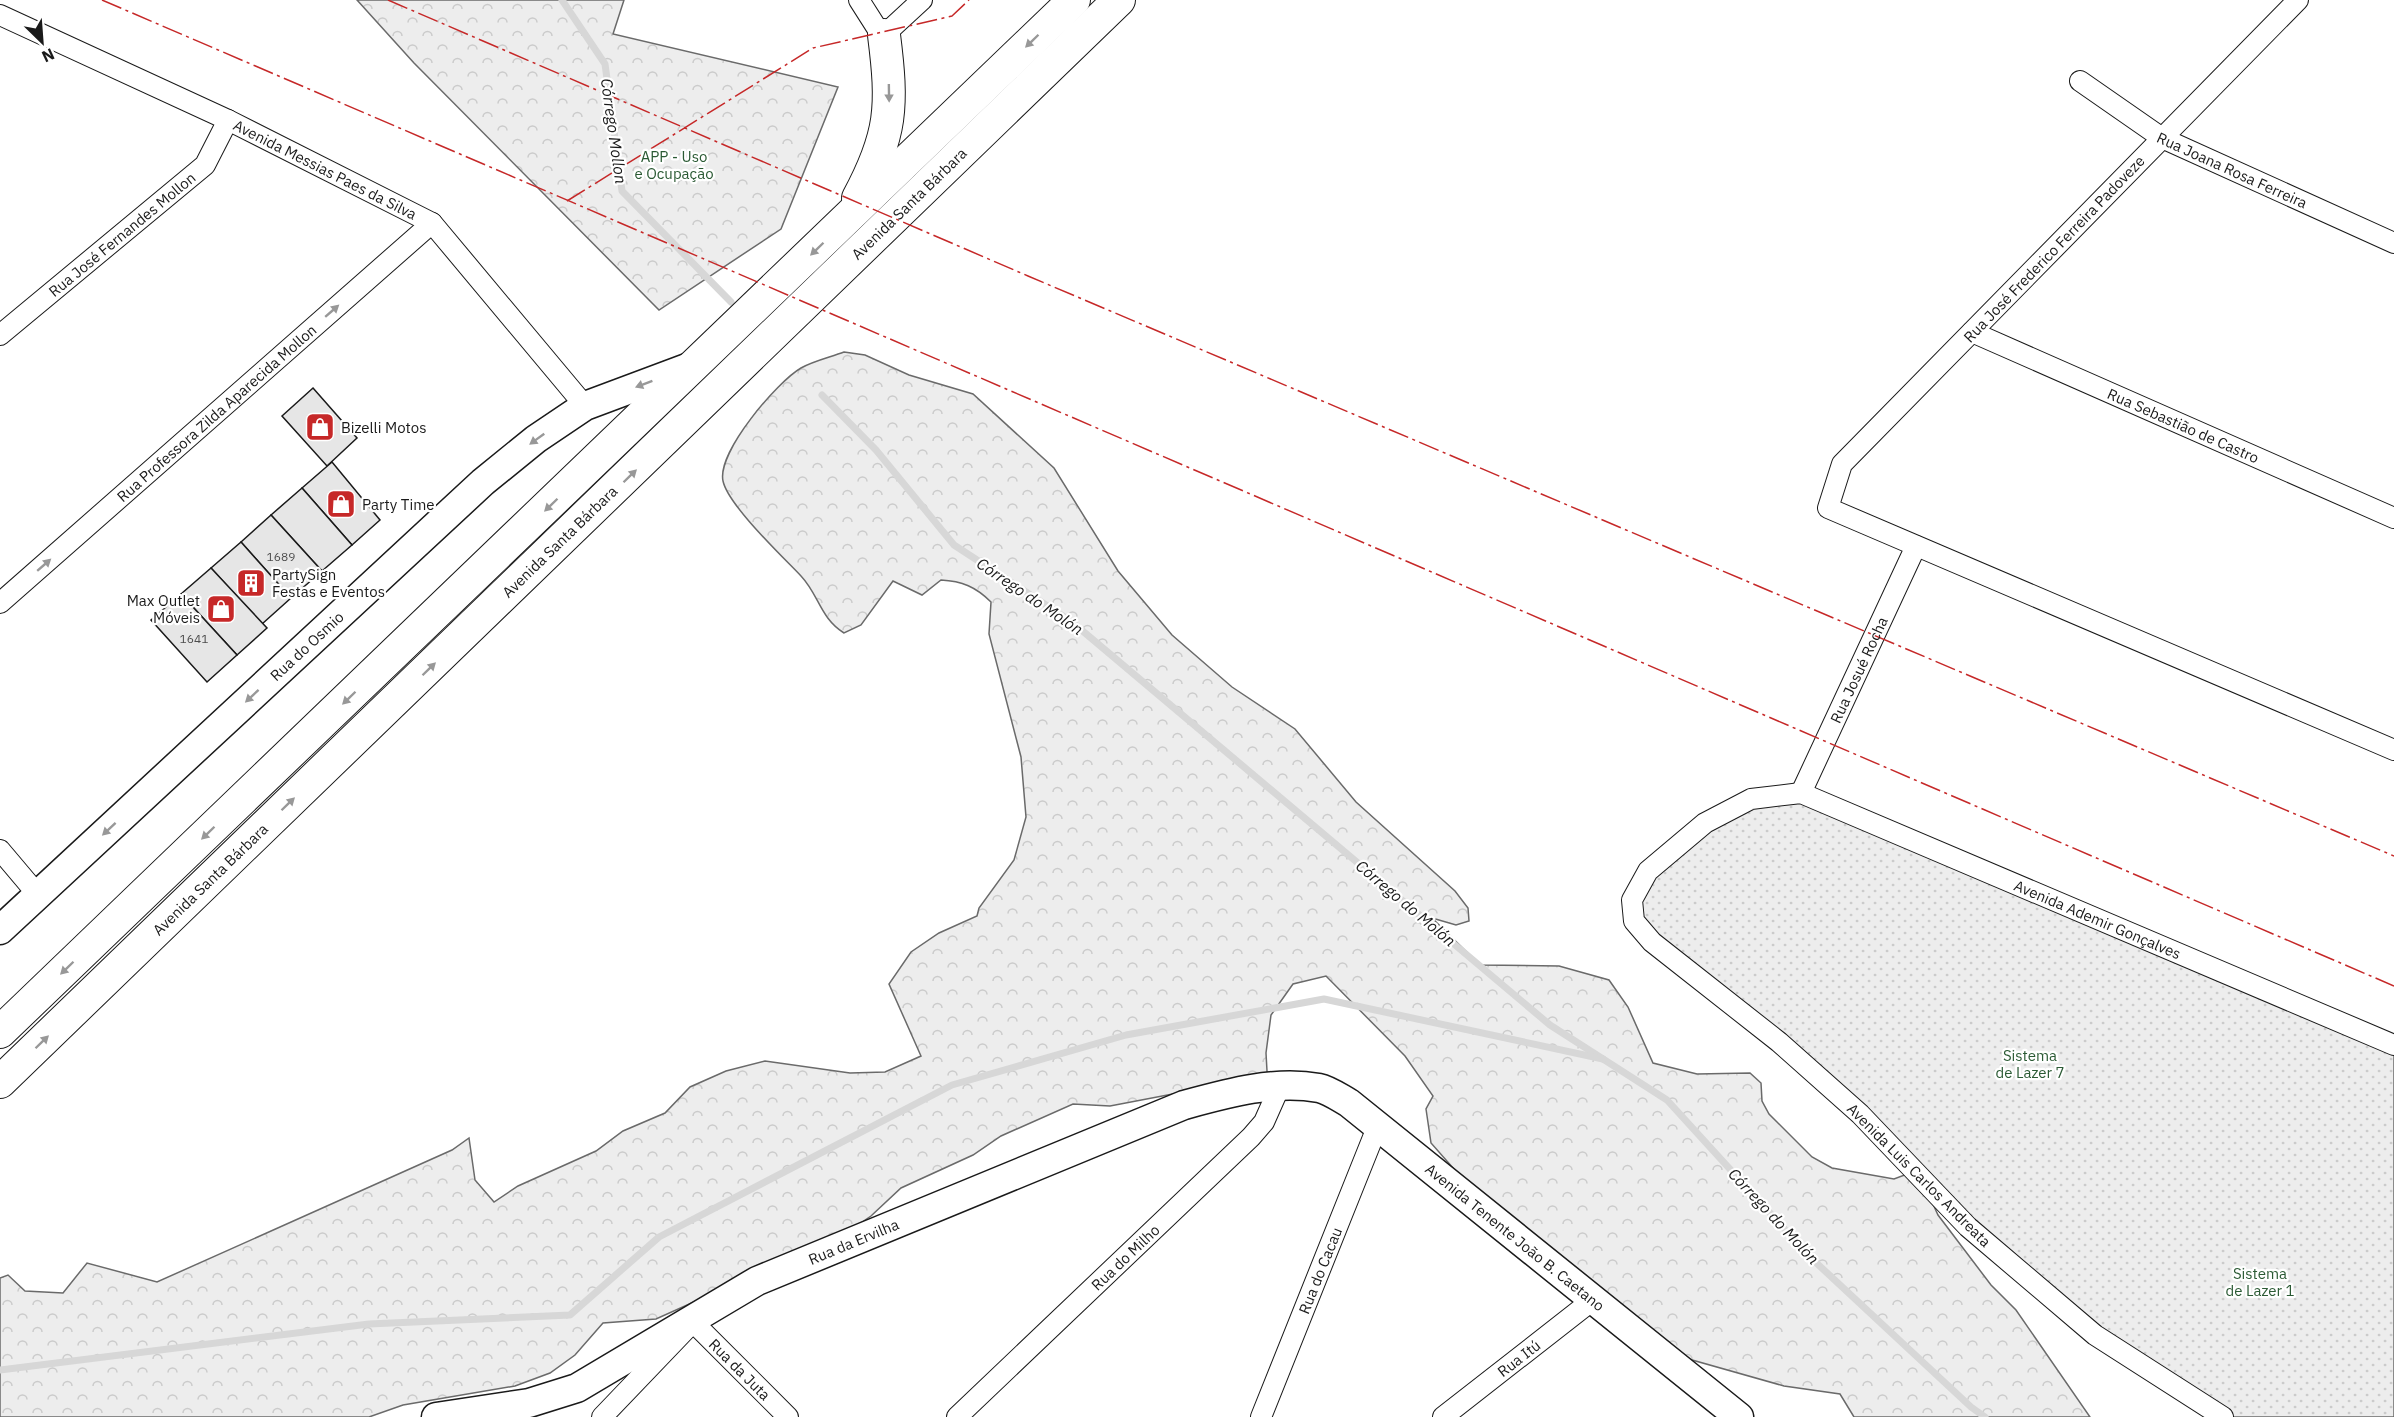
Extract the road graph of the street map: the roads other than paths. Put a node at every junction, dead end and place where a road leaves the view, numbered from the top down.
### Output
1 (859, 0) edge
2 (922, 0) edge
3 (1074, 0) edge
4 (1119, 0) edge
5 (2298, 0) edge
6 (0, 15) edge
7 (884, 35) junction
8 (2080, 81) dead end
9 (228, 120) junction
10 (2162, 138) junction
11 (846, 220) junction
12 (432, 223) junction
13 (2394, 243) edge
14 (1972, 332) junction
15 (0, 335) edge
16 (699, 363) junction
17 (585, 406) junction
18 (2394, 518) edge
19 (1916, 546) junction
20 (0, 603) edge
21 (2394, 750) edge
22 (1801, 793) junction
23 (0, 850) edge
24 (39, 895) junction
25 (0, 930) edge
26 (0, 1032) edge
27 (2394, 1045) edge
28 (0, 1082) edge
29 (1280, 1086) junction
30 (1378, 1125) junction
31 (1594, 1299) junction
32 (693, 1322) junction
33 (436, 1417) edge
34 (602, 1417) edge
35 (788, 1417) edge
36 (957, 1417) edge
37 (1261, 1417) edge
38 (1443, 1417) edge
39 (1739, 1417) edge
40 (2223, 1417) edge

1 - 7 street
2 - 7 street
3 -> 11 main road
28 -> 4 main road, Avenida Santa Bárbara
5 - 10 street, Rua José Frederico Ferreira Padoveze
6 - 9 street, Avenida Messias Paes da Silva
7 -> 11 main road
8 - 10 street, Rua Joana Rosa Ferreira
9 - 12 street, Avenida Messias Paes da Silva
9 - 15 street, Rua José Fernandes Mollon
10 - 13 street, Rua Joana Rosa Ferreira
10 - 14 street, Rua José Frederico Ferreira Padoveze
11 -> 16 main road
12 - 17 street, Avenida Messias Paes da Silva
20 -> 12 street, Rua Professora Zilda Aparecida Mollon
14 - 18 street, Rua Sebastião de Castro
14 - 19 street, Rua José Frederico Ferreira Padoveze
16 -> 17 street, Rua do Osmio
16 -> 26 main road
17 -> 24 street, Rua do Osmio
19 - 21 street
19 - 22 street, Rua Josué Rocha
22 - 27 street, Avenida Ademir Gonçalves
22 - 40 street, Avenida Luis Carlos Andreata
23 - 24 street
24 - 25 street, Rua do Osmio
29 - 30 street, Avenida Tenente João B. Caetano
29 - 32 street, Rua da Ervilha
29 - 36 street, Rua do Milho
30 - 31 street, Avenida Tenente João B. Caetano
30 - 37 street, Rua do Cacau
31 - 38 street, Rua Itú
31 - 39 street, Avenida Tenente João B. Caetano
32 - 33 street, Rua da Ervilha
32 - 34 street
32 - 35 street, Rua da Juta

